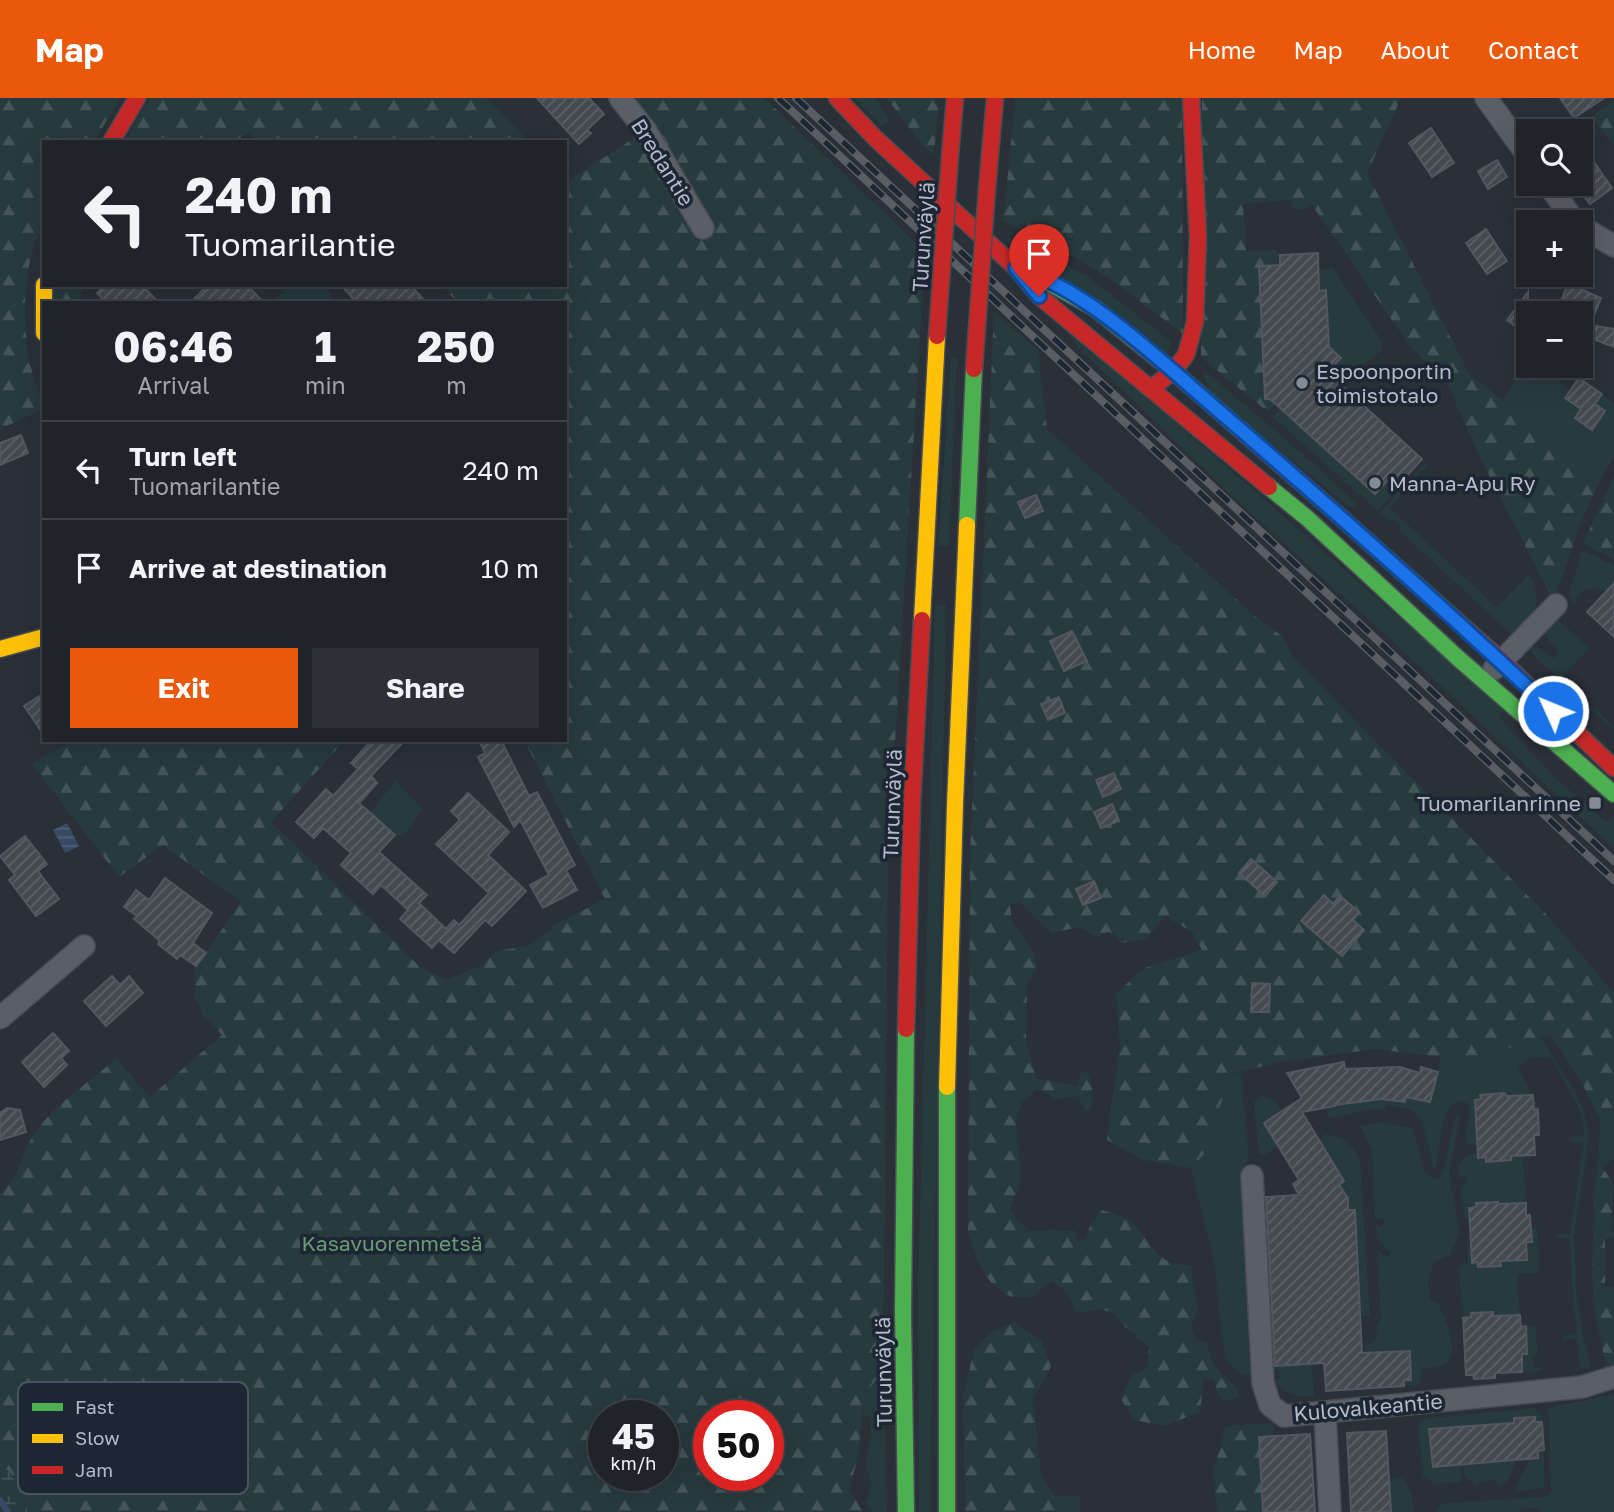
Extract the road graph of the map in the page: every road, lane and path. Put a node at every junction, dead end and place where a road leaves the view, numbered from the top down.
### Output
1 (137, 98) edge
2 (620, 98) edge
3 (837, 98) edge
4 (955, 98) edge
5 (995, 98) edge
6 (1191, 98) edge
7 (1486, 98) edge
8 (1516, 139) edge
9 (112, 140) edge
10 (703, 228) dead end
11 (1593, 235) edge
12 (1614, 246) edge
13 (1016, 268) junction
14 (1173, 371) junction
15 (1152, 388) junction
16 (1556, 605) dead end
17 (42, 638) edge
18 (0, 649) edge
19 (1502, 661) junction
20 (1483, 681) junction
21 (1614, 768) edge
22 (1614, 794) edge
23 (84, 946) dead end
24 (0, 1018) edge
25 (1252, 1176) dead end
26 (1614, 1377) edge
27 (1325, 1413) junction
28 (906, 1512) edge
29 (947, 1512) edge
30 (1330, 1512) edge

1 - 9 main road
2 - 10 street, Bredantie
3 - 13 main road
4 - 28 main road, Turunväylä, bridge
5 - 29 main road, bridge
6 - 14 main road
7 - 8 street
11 - 12 street
13 - 14 main road
13 - 15 main road
14 - 15 main road
14 - 19 main road
15 - 20 main road
16 - 19 street
17 - 18 main road
19 - 20 street
19 - 21 main road
20 - 22 main road
23 - 24 street
25 - 27 street, Kulovalkeantie
26 - 27 street, Kulovalkeantie
27 - 30 street

